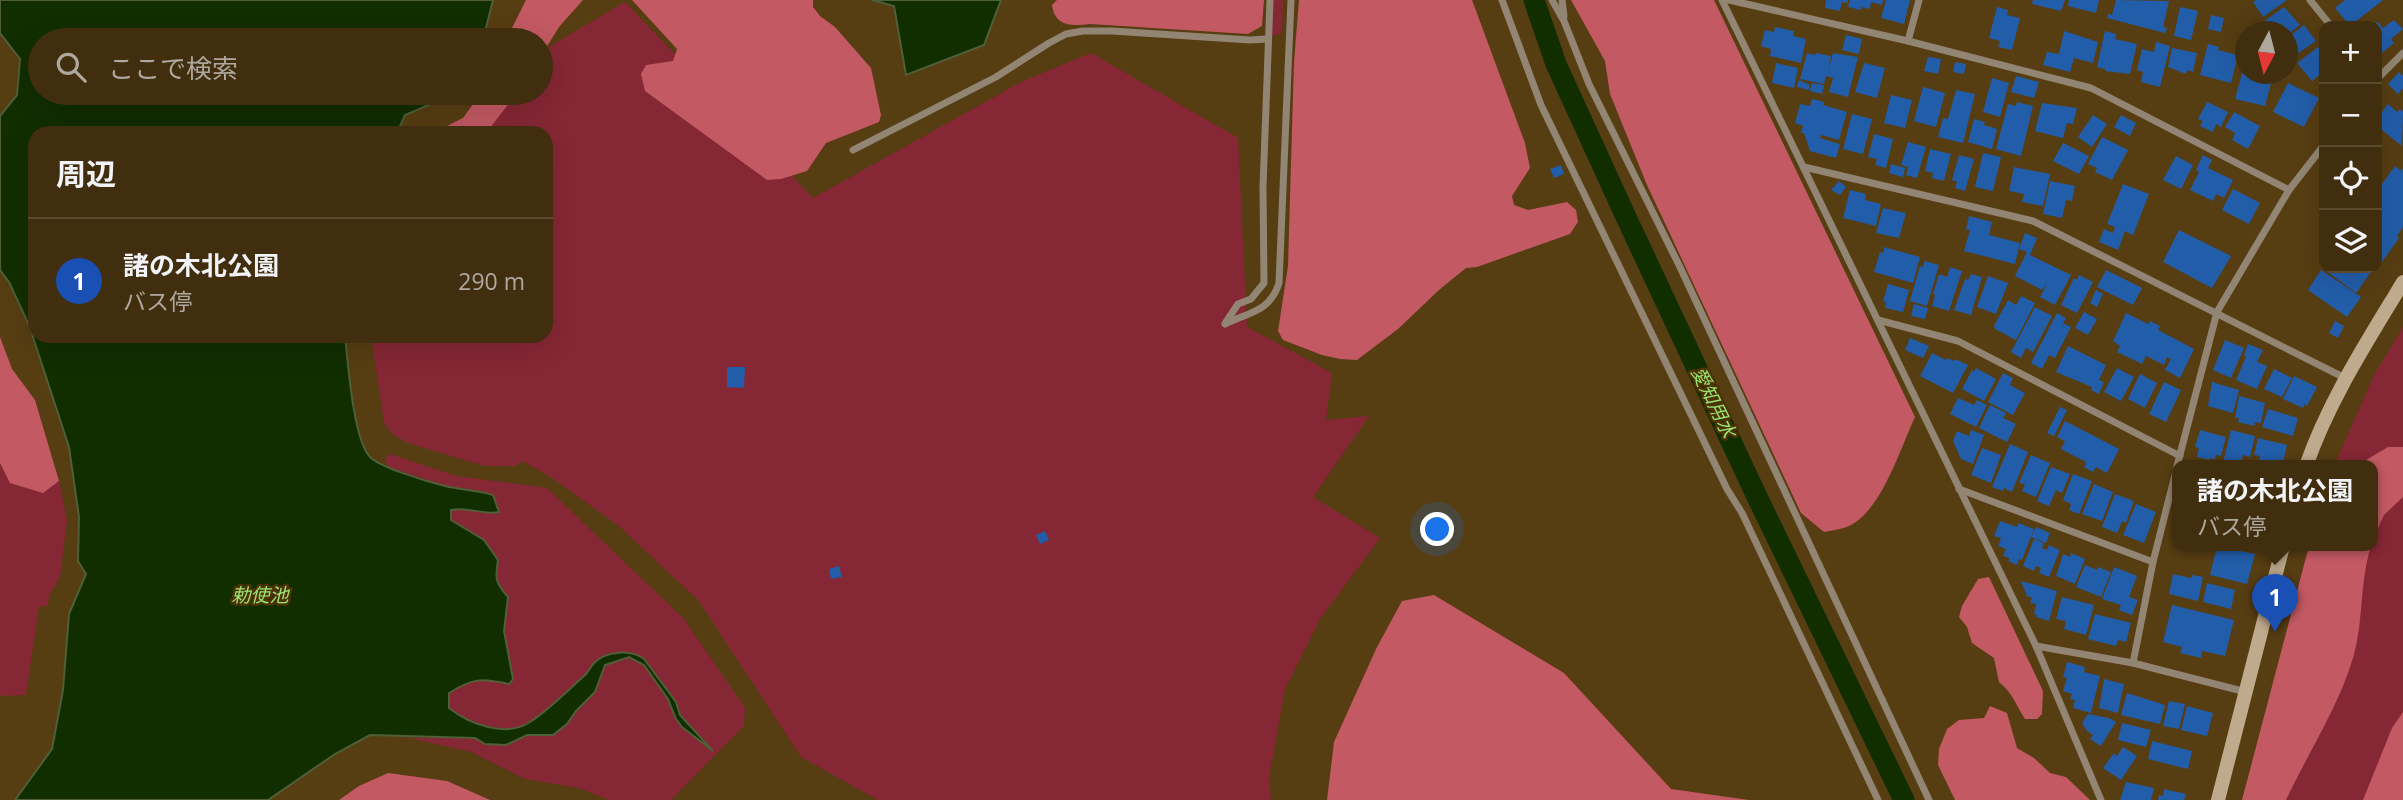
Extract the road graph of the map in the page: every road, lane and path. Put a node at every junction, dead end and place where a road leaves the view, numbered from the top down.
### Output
1 (1270, 0) edge
2 (1291, 0) edge
3 (1502, 0) edge
4 (1552, 0) edge
5 (1562, 0) edge
6 (1723, 0) edge
7 (1729, 0) edge
8 (1919, 0) edge
9 (2310, 0) edge
10 (1564, 21) junction
11 (2327, 21) edge
12 (1267, 39) junction
13 (1908, 41) junction
14 (2403, 53) edge
15 (2382, 74) edge
16 (2322, 147) edge
17 (853, 150) dead end
18 (1804, 167) junction
19 (2289, 190) junction
20 (2403, 282) edge
21 (2217, 312) junction
22 (1878, 320) junction
23 (2345, 378) junction
24 (2180, 456) junction
25 (2179, 460) edge
26 (2308, 460) edge
27 (2172, 486) edge
28 (1959, 489) junction
29 (2282, 551) edge
30 (2153, 562) junction
31 (2036, 646) junction
32 (2133, 663) junction
33 (2246, 692) junction
34 (1878, 800) edge
35 (1928, 800) edge
36 (2101, 800) edge
37 (2218, 800) edge

1 - 12 street
2 - 12 street
3 - 34 street
4 - 10 street
5 - 10 street
6 - 18 street
7 - 13 street
8 - 13 street
9 - 11 street
10 - 35 street
12 - 17 street
13 - 19 street
14 - 15 street
16 - 19 street
18 - 21 street
18 - 22 street
19 - 21 street
20 - 23 street
21 - 23 street
21 - 24 street
22 - 24 street
22 - 28 street
23 - 26 street
24 - 25 street
27 - 30 street
28 - 30 street
28 - 31 street
29 - 33 street
30 - 32 street
31 - 32 street
31 - 36 street
32 - 33 street
33 - 37 street

